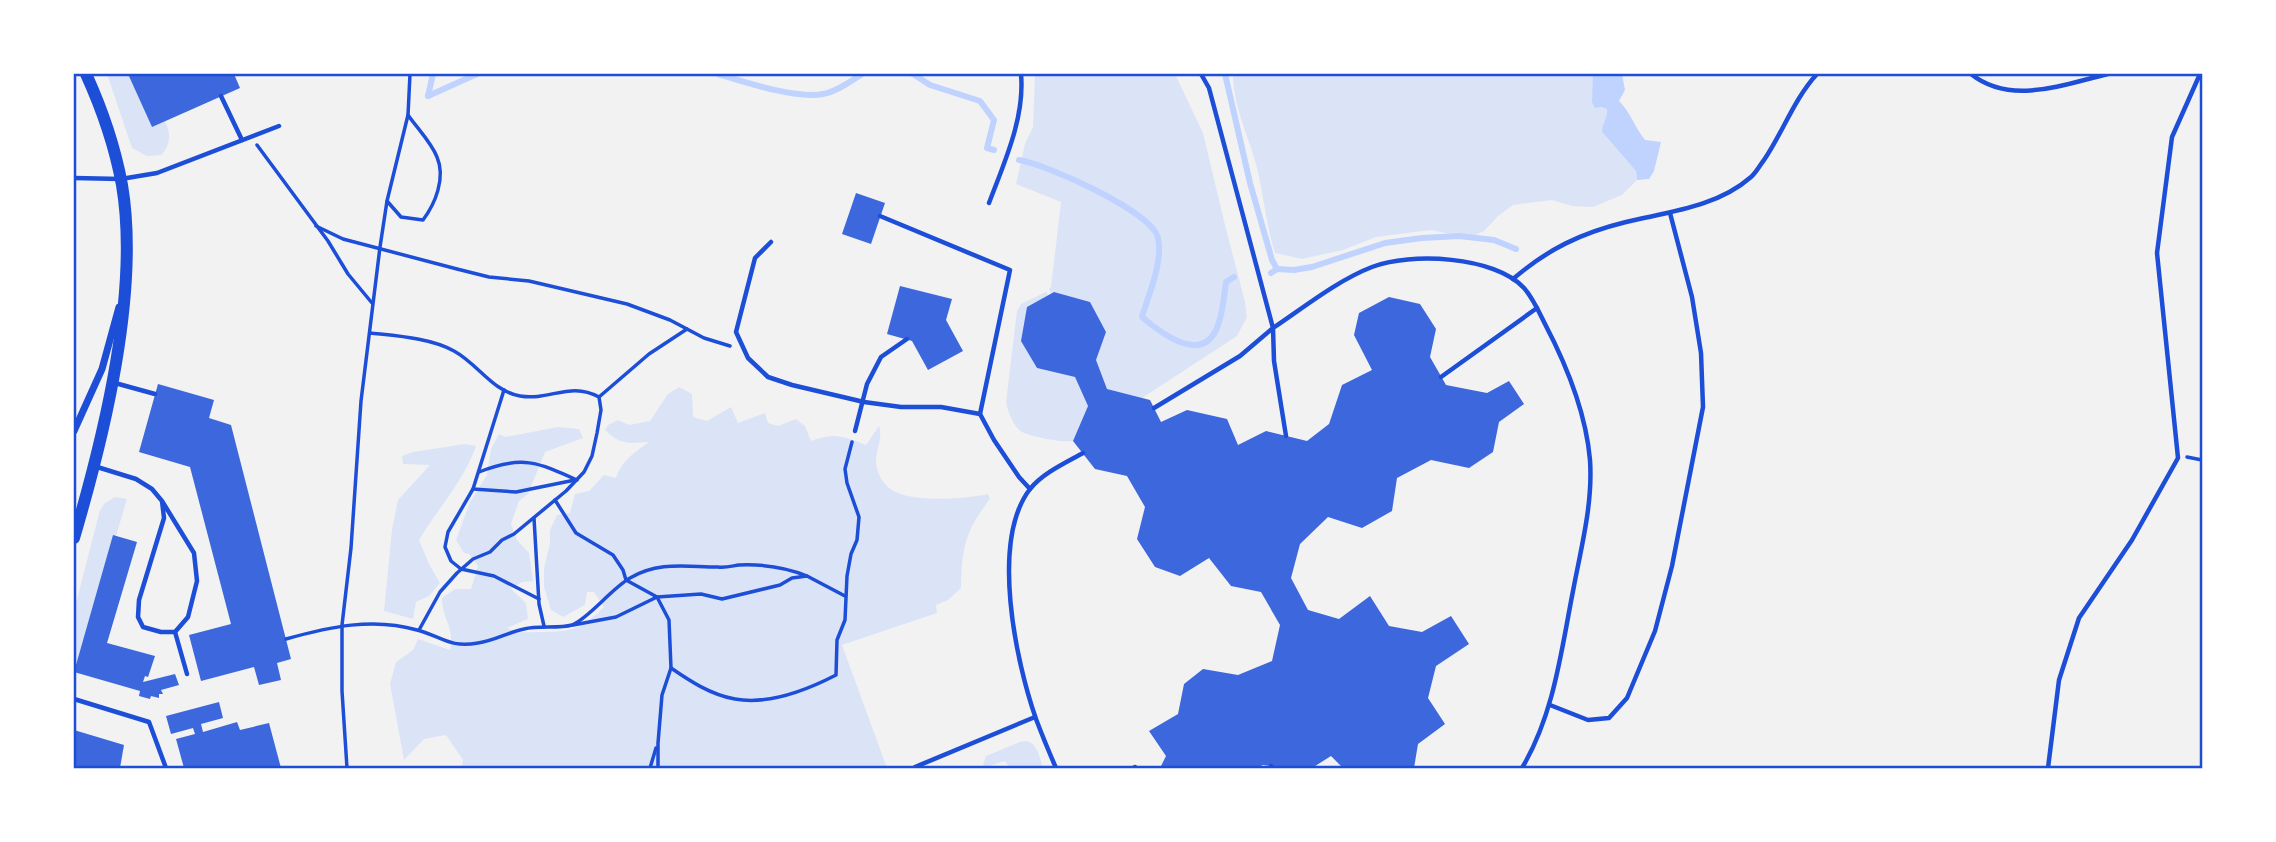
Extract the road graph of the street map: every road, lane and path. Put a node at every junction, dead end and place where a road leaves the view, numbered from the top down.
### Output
1 (86, 74) edge
2 (410, 74) edge
3 (1021, 74) edge
4 (1201, 74) edge
5 (1817, 74) edge
6 (1971, 74) edge
7 (2108, 74) edge
8 (2200, 74) edge
9 (220, 96) dead end
10 (408, 115) junction
11 (279, 126) dead end
12 (251, 137) junction
13 (242, 141) junction
14 (74, 178) edge
15 (121, 178) junction
16 (387, 201) junction
17 (989, 203) dead end
18 (1670, 213) junction
19 (880, 216) dead end
20 (316, 226) junction
21 (771, 242) dead end
22 (380, 247) junction
23 (1513, 279) junction
24 (125, 285) junction
25 (373, 305) junction
26 (1537, 308) junction
27 (1273, 328) junction
28 (687, 329) junction
29 (370, 333) junction
30 (906, 339) dead end
31 (745, 352) junction
32 (1441, 376) dead end
33 (111, 382) junction
34 (504, 390) junction
35 (155, 394) dead end
36 (599, 397) junction
37 (864, 402) junction
38 (1154, 408) dead end
39 (980, 414) junction
40 (74, 431) edge
41 (856, 431) joint
42 (1286, 436) dead end
43 (1083, 453) dead end
44 (93, 466) junction
45 (480, 472) junction
46 (577, 480) junction
47 (473, 489) junction
48 (1030, 489) junction
49 (555, 500) junction
50 (162, 501) junction
51 (534, 517) junction
52 (74, 538) edge
53 (461, 569) junction
54 (807, 576) junction
55 (626, 580) junction
56 (656, 597) junction
57 (846, 597) junction
58 (539, 599) junction
59 (342, 625) junction
60 (571, 625) junction
61 (544, 626) junction
62 (419, 630) junction
63 (175, 632) junction
64 (286, 639) dead end
65 (671, 668) junction
66 (187, 674) dead end
67 (74, 699) edge
68 (1550, 705) junction
69 (1035, 717) junction
70 (658, 743) junction
71 (915, 767) edge
72 (166, 768) edge
73 (347, 768) edge
74 (650, 768) edge
75 (658, 768) edge
76 (1056, 768) edge
77 (1522, 768) edge
78 (2048, 768) edge

1 - 15 street
2 - 10 path
3 - 17 lane
4 - 27 lane
5 - 18 lane
6 - 7 lane
8 - 78 lane
9 - 13 lane
10 - 16 path
10 - 16 path
11 - 12 lane
12 - 13 lane
12 - 20 path
13 - 15 lane
14 - 15 lane
15 - 24 street
16 - 22 path
18 - 23 lane
18 - 68 lane
19 - 39 lane
20 - 22 path
20 - 25 path
21 - 31 lane
22 - 25 path
22 - 28 path
23 - 26 lane
23 - 27 lane
24 - 33 street
24 - 40 street
25 - 29 path
26 - 32 lane
26 - 68 lane
27 - 38 lane
27 - 42 lane
28 - 31 path
28 - 36 path
29 - 34 path
29 - 59 path
30 - 37 lane
31 - 37 lane
33 - 35 lane
33 - 44 street
34 - 36 path
34 - 45 path
36 - 46 path
37 - 39 lane
37 - 41 lane
39 - 48 lane
41 - 57 path
43 - 48 lane
44 - 50 lane
44 - 52 street
45 - 46 path
45 - 47 path
46 - 47 path
46 - 49 path
47 - 53 path
48 - 69 lane
49 - 51 path
49 - 55 path
50 - 63 lane
50 - 63 lane
51 - 53 path
51 - 58 path
53 - 58 path
53 - 62 path
54 - 55 path
54 - 56 path
54 - 57 path
55 - 56 path
55 - 60 path
56 - 60 path
56 - 65 path
57 - 65 path
58 - 61 path
59 - 62 path
59 - 64 path
59 - 73 path
60 - 61 path
61 - 62 path
63 - 66 lane
65 - 70 path
67 - 72 lane
68 - 77 lane
69 - 71 lane
69 - 76 lane
70 - 74 path
70 - 75 path

